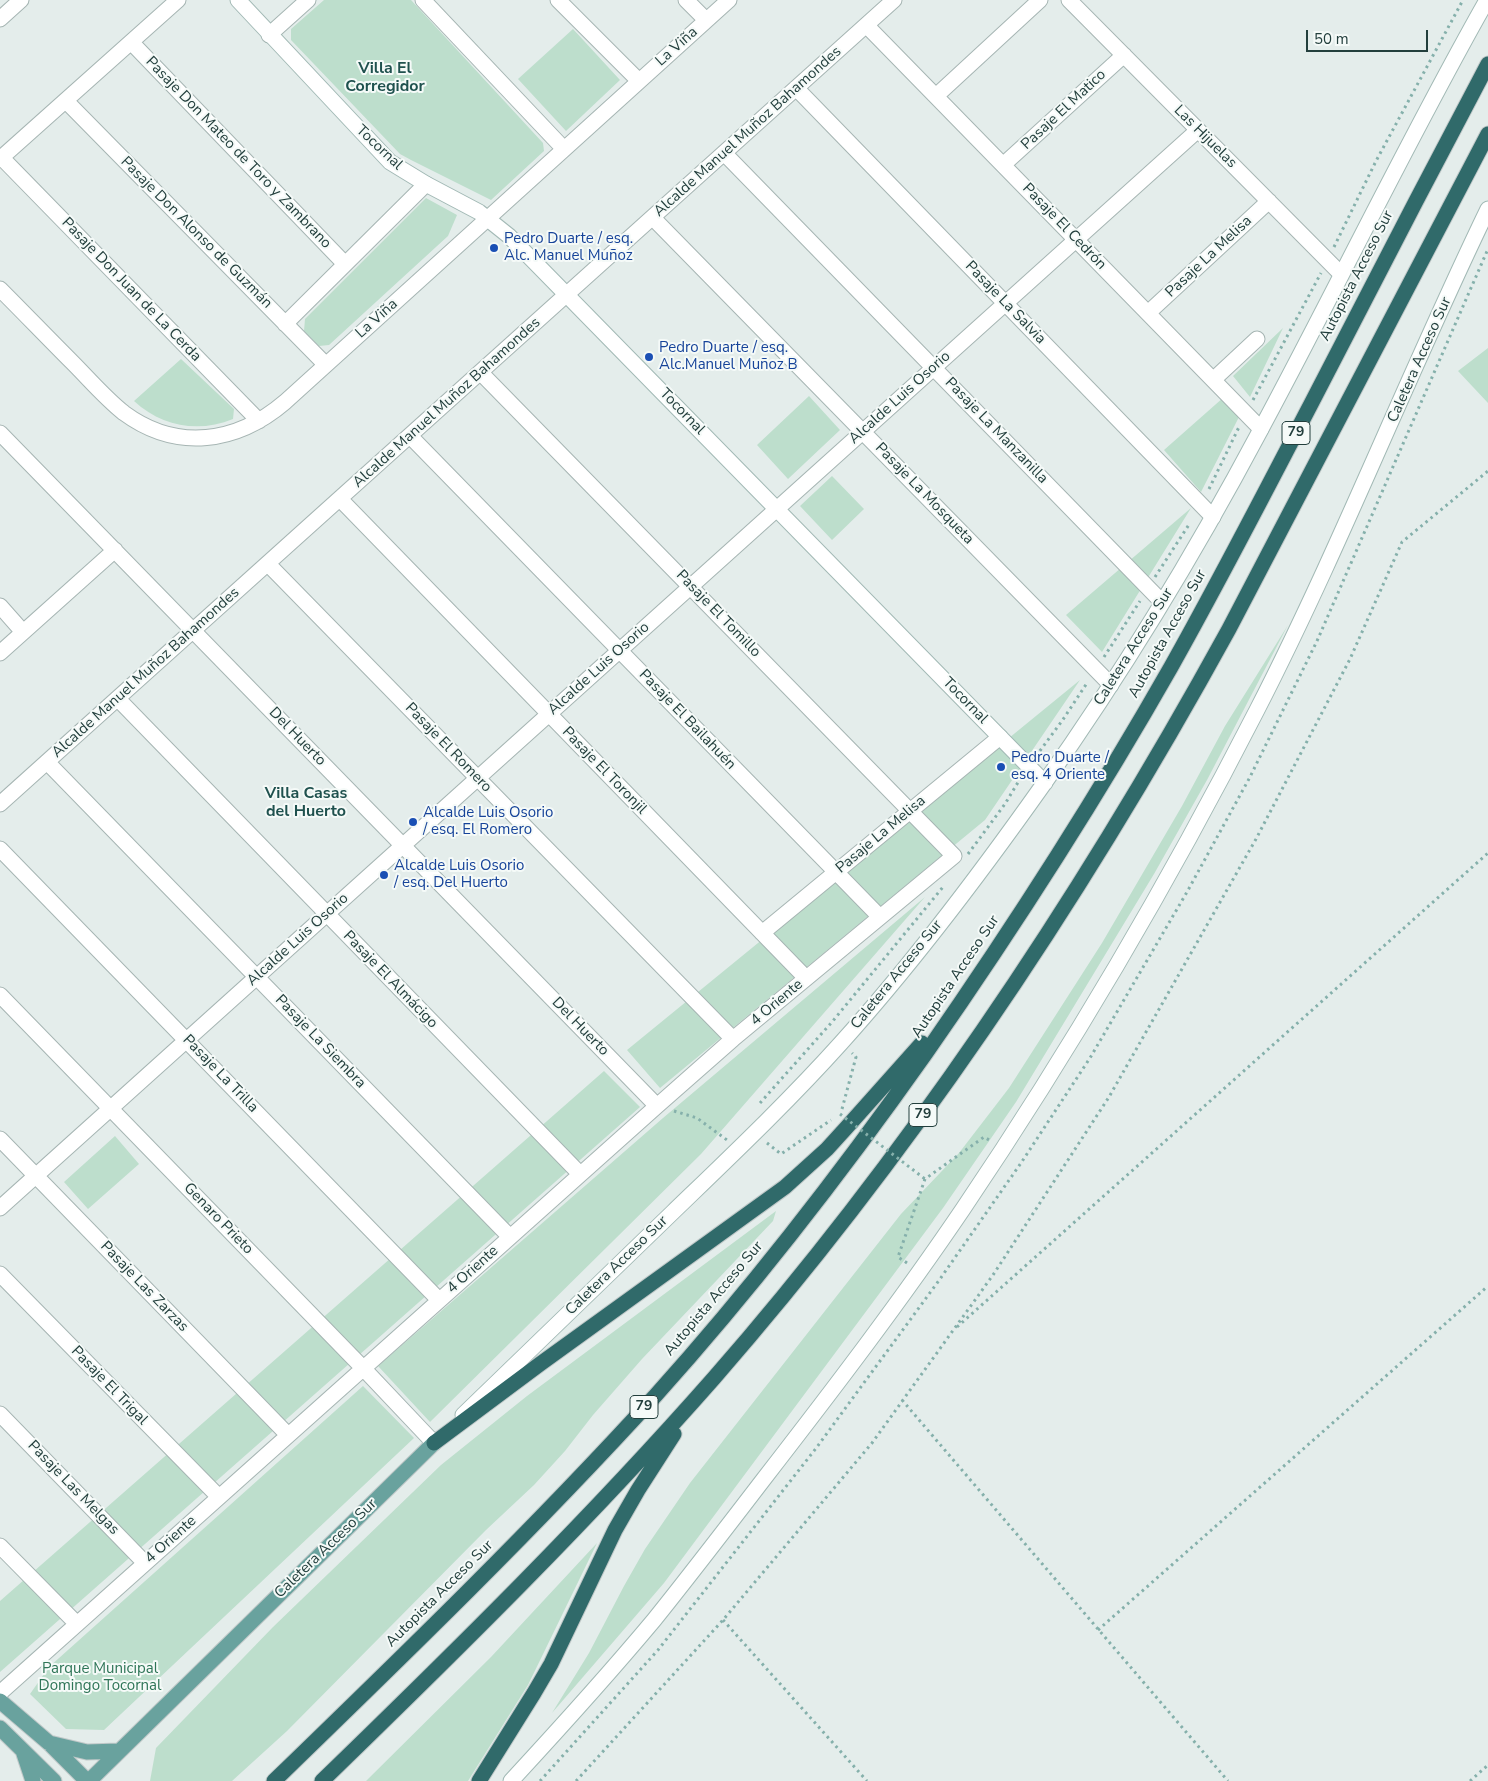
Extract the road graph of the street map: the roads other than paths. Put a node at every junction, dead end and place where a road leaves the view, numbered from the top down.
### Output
1 (21, 0) edge
2 (178, 0) edge
3 (238, 0) edge
4 (308, 0) edge
5 (423, 0) edge
6 (558, 0) edge
7 (686, 0) edge
8 (729, 0) edge
9 (894, 0) edge
10 (1040, 0) edge
11 (1069, 0) edge
12 (1487, 0) edge
13 (0, 19) edge
14 (706, 20) junction
15 (866, 25) junction
16 (269, 35) junction
17 (131, 42) junction
18 (1124, 55) junction
19 (1488, 64) edge
20 (639, 81) junction
21 (796, 88) junction
22 (936, 96) junction
23 (66, 101) junction
24 (1198, 130) junction
25 (1488, 134) edge
26 (564, 149) junction
27 (724, 153) junction
28 (1, 159) edge
29 (1003, 166) junction
30 (426, 184) junction
31 (1269, 202) junction
32 (1488, 209) edge
33 (488, 218) junction
34 (652, 218) junction
35 (1076, 240) junction
36 (345, 264) junction
37 (1341, 274) junction
38 (0, 289) edge
39 (567, 295) junction
40 (1005, 303) junction
41 (1148, 313) junction
42 (285, 324) junction
43 (1257, 339) dead end
44 (326, 365) junction
45 (934, 368) junction
46 (481, 372) junction
47 (1213, 380) junction
48 (259, 421) junction
49 (1261, 430) junction
50 (863, 432) junction
51 (0, 433) edge
52 (410, 436) junction
53 (340, 499) junction
54 (777, 509) junction
55 (1213, 517) junction
56 (115, 550) junction
57 (268, 564) junction
58 (691, 586) junction
59 (1162, 602) junction
60 (0, 606) edge
61 (193, 631) junction
62 (23, 632) junction
63 (620, 650) junction
64 (0, 653) edge
65 (1111, 685) junction
66 (118, 699) junction
67 (549, 714) junction
68 (1000, 736) junction
69 (47, 762) junction
70 (478, 778) junction
71 (1045, 783) junction
72 (0, 804) edge
73 (911, 810) junction
74 (403, 845) junction
75 (0, 849) edge
76 (954, 856) joint
77 (836, 872) junction
78 (327, 914) junction
79 (880, 917) junction
80 (762, 933) junction
81 (257, 977) junction
82 (806, 978) junction
83 (967, 994) junction
84 (0, 995) edge
85 (733, 1039) junction
86 (186, 1040) junction
87 (656, 1106) junction
88 (110, 1109) junction
89 (0, 1139) edge
90 (580, 1174) junction
91 (36, 1176) junction
92 (0, 1208) edge
93 (510, 1236) junction
94 (0, 1274) edge
95 (439, 1300) junction
96 (363, 1368) junction
97 (716, 1375) junction
98 (0, 1414) edge
99 (288, 1435) junction
100 (434, 1444) junction
101 (219, 1497) junction
102 (0, 1546) edge
103 (145, 1563) junction
104 (76, 1624) junction
105 (0, 1693) edge
106 (0, 1701) edge
107 (0, 1728) edge
108 (49, 1743) junction
109 (23, 1751) junction
110 (119, 1751) junction
111 (33, 1781) edge
112 (54, 1781) edge
113 (88, 1781) edge
114 (274, 1781) edge
115 (322, 1781) edge
116 (479, 1781) edge
117 (511, 1781) edge

1 - 13 street
2 - 17 street
3 - 16 street, Tocornal
4 - 16 street
5 - 26 street
6 - 20 street
7 - 14 street
8 - 14 street, La Viña
9 - 15 street, Alcalde Manuel Muñoz Bahamondes
10 - 22 street
11 - 18 street, Las Hijuelas
12 - 37 street, Caletera Acceso Sur
14 - 20 street, La Viña
15 - 21 street, Alcalde Manuel Muñoz Bahamondes
15 - 22 street, Pasaje El Cedrón
16 - 30 street, Tocornal
17 - 23 street
17 - 36 street, Pasaje Don Mateo de Toro y Zambrano
18 - 24 street, Las Hijuelas
18 - 29 street, Pasaje El Matico
19 - 83 highway, Autopista Acceso Sur / 79
20 - 26 street, La Viña
21 - 27 street, Alcalde Manuel Muñoz Bahamondes
21 - 40 street, Pasaje La Salvia
22 - 29 street, Pasaje El Cedrón
23 - 28 street
23 - 42 street, Pasaje Don Alonso de Guzmán
24 - 31 street, Las Hijuelas
24 - 35 street, Alcalde Luis Osorio
25 - 97 highway, 79
26 - 33 street, La Viña
27 - 34 street, Alcalde Manuel Muñoz Bahamondes
27 - 45 street, Pasaje La Manzanilla
28 - 48 street, Pasaje Don Juan de La Cerda
29 - 35 street, Pasaje El Cedrón
30 - 33 street, Tocornal
30 - 36 street
31 - 37 street, Las Hijuelas
31 - 41 street, Pasaje La Melisa
32 - 117 street, Caletera Acceso Sur
33 - 39 street, Tocornal
33 - 44 street, La Viña
34 - 39 street, Alcalde Manuel Muñoz Bahamondes
34 - 50 street, Pasaje La Mosqueta
35 - 40 street, Alcalde Luis Osorio
35 - 41 street, Pasaje El Cedrón
36 - 42 street
37 - 49 street, Caletera Acceso Sur
38 - 48 street, La Viña
39 - 46 street, Alcalde Manuel Muñoz Bahamondes
39 - 54 street, Tocornal
40 - 45 street, Alcalde Luis Osorio
40 - 55 street, Pasaje La Salvia
41 - 47 street, Pasaje El Cedrón
42 - 44 street, Pasaje Don Alonso de Guzmán
43 - 47 street
44 - 48 street, La Viña
45 - 50 street, Alcalde Luis Osorio
45 - 59 street, Pasaje La Manzanilla
46 - 52 street, Alcalde Manuel Muñoz Bahamondes
46 - 58 street, Pasaje El Tomillo
47 - 49 street, Pasaje El Cedrón
49 - 55 street, Caletera Acceso Sur
50 - 54 street, Alcalde Luis Osorio
50 - 65 street, Pasaje La Mosqueta
51 - 56 street, Del Huerto
52 - 53 street, Alcalde Manuel Muñoz Bahamondes
52 - 63 street, Pasaje El Bailahuén
53 - 57 street, Alcalde Manuel Muñoz Bahamondes
53 - 67 street, Pasaje El Toronjil
54 - 58 street, Alcalde Luis Osorio
54 - 68 street, Tocornal
55 - 59 street, Caletera Acceso Sur
56 - 61 street, Del Huerto
56 - 62 street
57 - 61 street, Alcalde Manuel Muñoz Bahamondes
57 - 70 street, Pasaje El Romero
58 - 63 street, Alcalde Luis Osorio
58 - 73 street, Pasaje El Tomillo
59 - 65 street, Caletera Acceso Sur
60 - 62 street
61 - 66 street, Alcalde Manuel Muñoz Bahamondes
61 - 74 street, Del Huerto
62 - 64 street
63 - 67 street, Alcalde Luis Osorio
63 - 77 street, Pasaje El Bailahuén
65 - 71 street, Caletera Acceso Sur
66 - 69 street, Alcalde Manuel Muñoz Bahamondes
66 - 78 street, Pasaje El Almácigo
67 - 70 street, Alcalde Luis Osorio
67 - 80 street, Pasaje El Toronjil
68 - 71 street, Tocornal
68 - 73 street, Pasaje La Melisa
69 - 72 street, Alcalde Manuel Muñoz Bahamondes
69 - 81 street, Pasaje La Siembra
70 - 74 street, Alcalde Luis Osorio
70 - 85 street, Pasaje El Romero
71 - 100 street, Caletera Acceso Sur
73 - 76 street, Pasaje El Tomillo
73 - 77 street, Pasaje La Melisa
74 - 78 street, Alcalde Luis Osorio
74 - 87 street, Del Huerto
75 - 86 street, Pasaje La Trilla
76 - 79 street, 4 Oriente
77 - 79 street, Pasaje El Bailahuén
77 - 80 street, Pasaje La Melisa
78 - 81 street, Alcalde Luis Osorio
78 - 90 street, Pasaje El Almácigo
79 - 82 street, 4 Oriente
80 - 82 street, Pasaje El Toronjil
81 - 86 street, Alcalde Luis Osorio
81 - 93 street, Pasaje La Siembra
82 - 85 street, 4 Oriente
83 - 100 highway
83 - 114 highway, Autopista Acceso Sur / 79
84 - 88 street, Genaro Prieto
85 - 87 street, 4 Oriente
86 - 88 street, Alcalde Luis Osorio
86 - 95 street, Pasaje La Trilla
87 - 90 street, 4 Oriente
88 - 91 street, Alcalde Luis Osorio
88 - 96 street, Genaro Prieto
89 - 91 street, Pasaje Las Zarzas
90 - 93 street, 4 Oriente
91 - 92 street, Alcalde Luis Osorio
91 - 99 street, Pasaje Las Zarzas
93 - 95 street, 4 Oriente
94 - 101 street, Pasaje El Trigal
95 - 96 street, 4 Oriente
96 - 99 street, 4 Oriente
96 - 100 street, Genaro Prieto
97 - 115 highway, 79
97 - 116 highway
98 - 103 street, Pasaje Las Melgas
99 - 101 street, 4 Oriente
100 - 110 main road, Caletera Acceso Sur
101 - 103 street, 4 Oriente
102 - 104 street
103 - 104 street, 4 Oriente
104 - 105 street, 4 Oriente
106 - 108 main road
107 - 109 main road
108 - 110 main road
108 - 113 main road
109 - 111 main road
109 - 112 main road
110 - 113 main road, Caletera Acceso Sur

